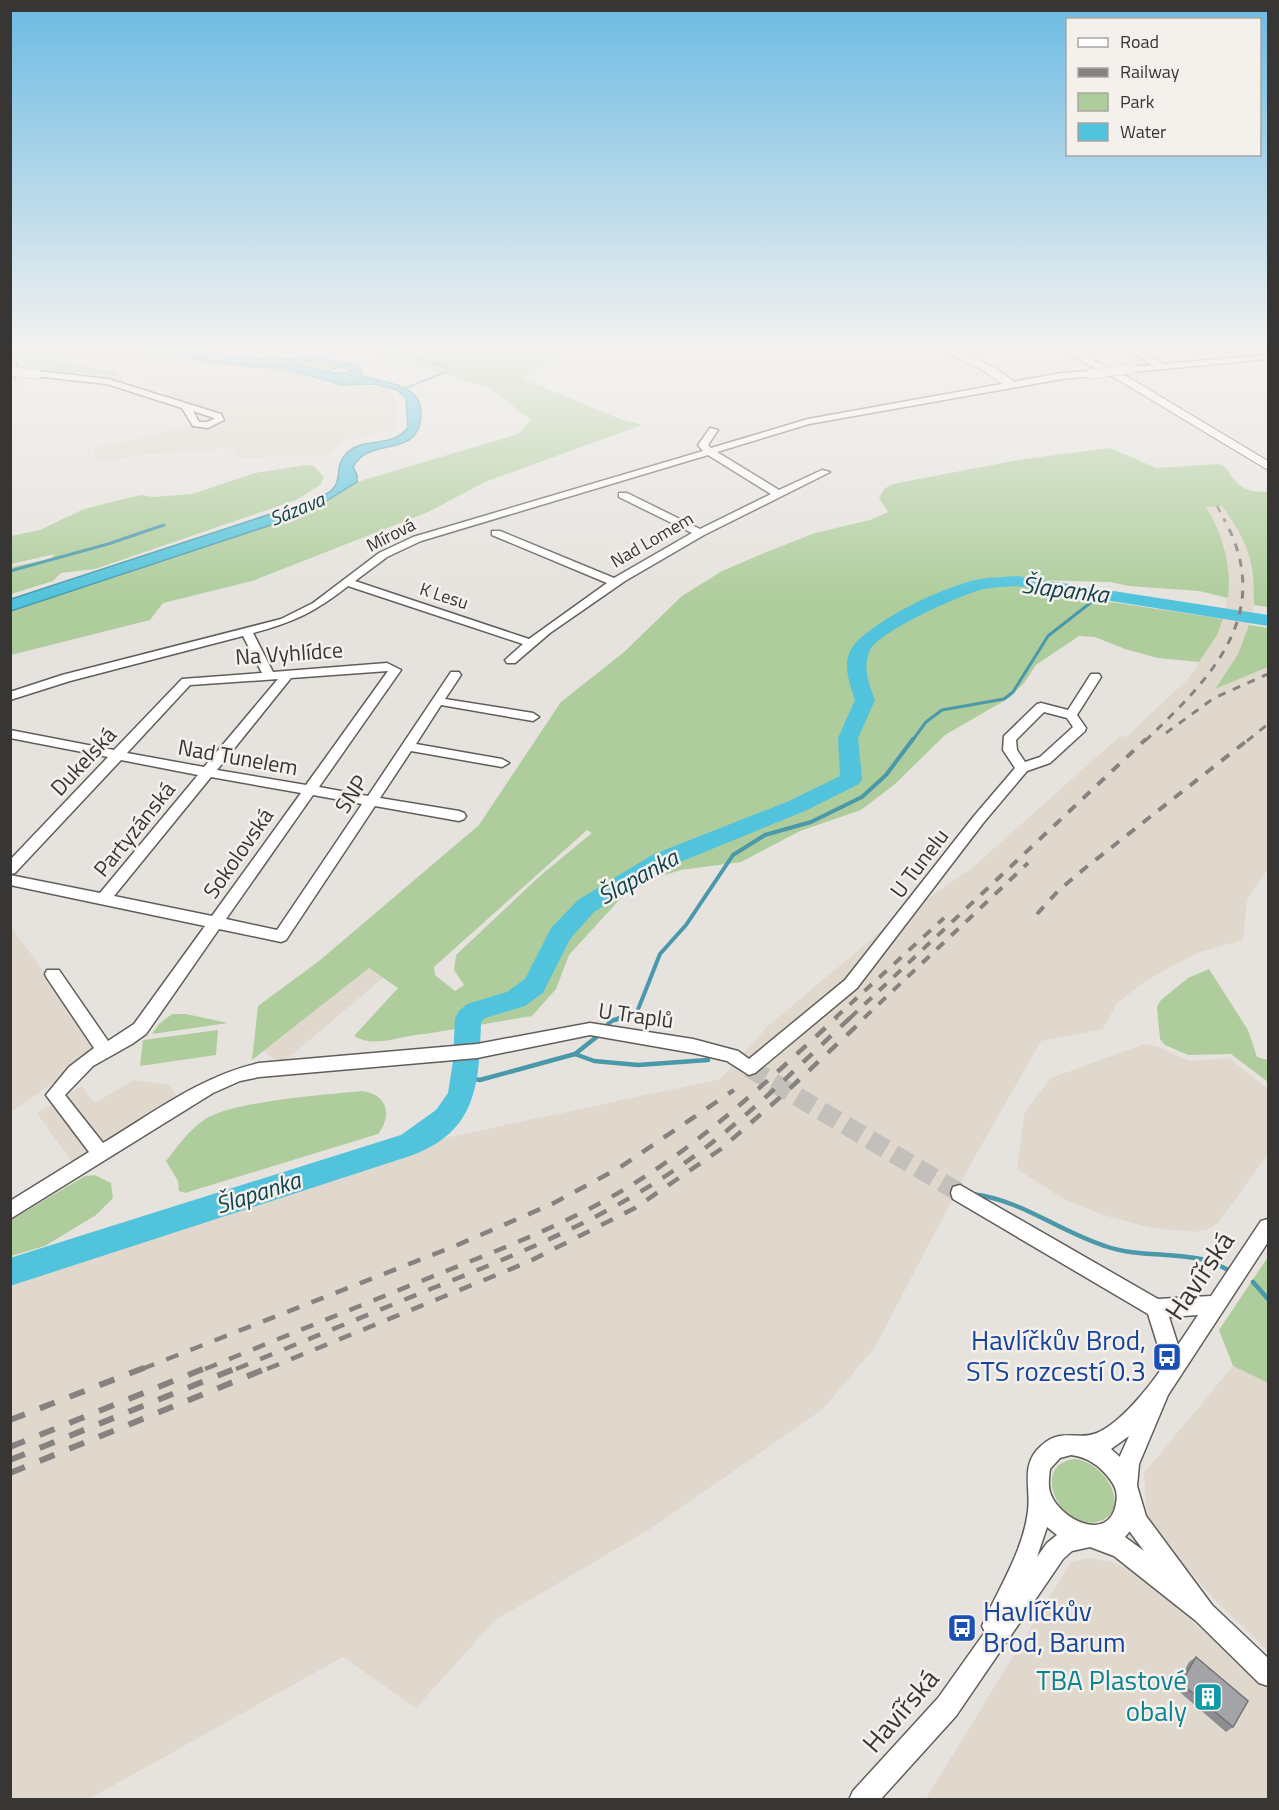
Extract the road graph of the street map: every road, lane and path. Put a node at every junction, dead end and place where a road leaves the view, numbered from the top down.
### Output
1 (713, 430) dead end
2 (776, 430) edge
3 (1210, 430) edge
4 (708, 451) junction
5 (1269, 466) edge
6 (825, 472) dead end
7 (779, 494) junction
8 (623, 495) dead end
9 (496, 533) dead end
10 (699, 533) junction
11 (346, 582) junction
12 (614, 582) junction
13 (247, 633) junction
14 (530, 643) junction
15 (511, 660) dead end
16 (394, 669) joint
17 (288, 674) junction
18 (269, 675) junction
19 (455, 675) dead end
20 (1095, 677) dead end
21 (186, 682) joint
22 (10, 696) edge
23 (437, 701) junction
24 (1071, 715) junction
25 (533, 717) dead end
26 (12, 737) edge
27 (407, 746) junction
28 (116, 755) junction
29 (502, 763) dead end
30 (1022, 768) junction
31 (206, 772) junction
32 (310, 791) junction
33 (371, 801) junction
34 (459, 816) dead end
35 (10, 869) edge
36 (10, 880) edge
37 (104, 899) junction
38 (217, 923) junction
39 (53, 974) dead end
40 (103, 1051) junction
41 (749, 1068) joint
42 (101, 1154) junction
43 (960, 1193) tunnel mouth
44 (10, 1210) edge
45 (1269, 1227) edge
46 (1216, 1305) junction
47 (1156, 1308) junction
48 (1175, 1367) junction
49 (1161, 1388) junction
50 (1080, 1446) junction
51 (1039, 1493) junction
52 (1127, 1494) junction
53 (1091, 1537) junction
54 (1204, 1613) junction
55 (980, 1659) junction
56 (1269, 1674) edge
57 (862, 1800) edge

1 - 4 street
2 - 4 street, Mírová
3 - 5 main road
4 - 7 street
4 - 11 street, Mírová
6 - 7 street, Nad Lomem
7 - 10 street, Nad Lomem
8 - 10 street
9 - 12 street
10 - 12 street, Nad Lomem
11 - 13 street, Mírová
11 - 14 street, K Lesu
12 - 14 street, Nad Lomem
13 - 18 street
13 - 22 street, Mírová
14 - 15 street, Nad Lomem
16 - 17 street, Na Vyhlídce
16 - 32 street, Sokolovská
17 - 18 street, Na Vyhlídce
17 - 31 street, Partyzánská
18 - 21 street, Na Vyhlídce
19 - 23 street, SNP
20 - 24 street, U Tunelu
21 - 28 street, Dukelská
23 - 25 street
23 - 27 street, SNP
24 - 30 street, U Tunelu
24 - 30 street
26 - 28 street, Nad Tunelem
27 - 29 street
27 - 33 street, SNP
28 - 31 street, Nad Tunelem
28 - 35 street, Dukelská
30 - 41 street, U Tunelu
31 - 32 street, Nad Tunelem
31 - 37 street, Partyzánská
32 - 33 street, Nad Tunelem
32 - 38 street, Sokolovská
33 - 34 street, Nad Tunelem
33 - 38 street, SNP
36 - 37 street
37 - 38 street
38 - 40 street, Sokolovská
39 - 40 street
40 - 42 street, Sokolovská
41 - 42 street, U Traplů
42 - 44 street, U Traplů
43 - 47 street
45 - 46 street, Havířská
46 - 47 street
46 - 48 street, Havířská
47 - 48 street
48 - 49 street, Havířská
49 - 50 street, Havířská
49 - 52 street, Havířská
50 - 51 street, Havířská
50 - 52 street
51 - 53 street
51 - 55 street, Havířská
52 - 53 street, Havířská
52 - 54 street
53 - 54 street
53 - 55 street, Havířská
54 - 56 street
55 - 57 street, Havířská

